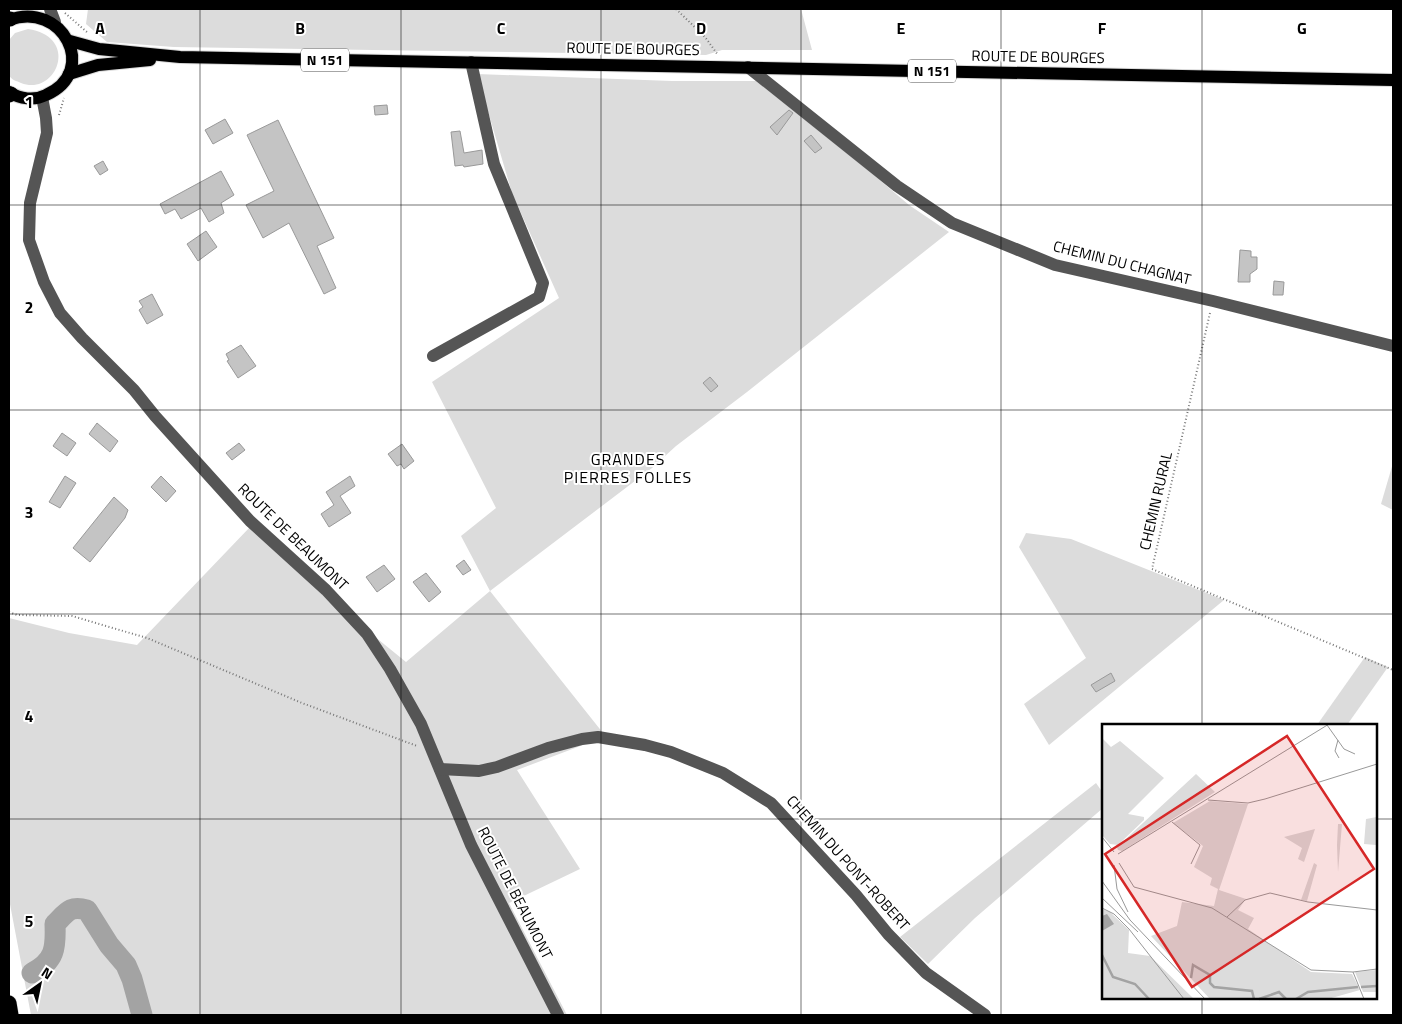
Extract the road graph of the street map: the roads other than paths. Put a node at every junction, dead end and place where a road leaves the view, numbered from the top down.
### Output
1 (50, 9) edge
2 (15, 16) edge
3 (55, 22) junction
4 (70, 41) junction
5 (180, 57) junction
6 (471, 62) junction
7 (748, 67) junction
8 (69, 74) junction
9 (1393, 80) edge
10 (10, 94) edge
11 (42, 97) junction
12 (1393, 346) edge
13 (433, 356) dead end
14 (440, 769) junction
15 (9, 1004) edge
16 (11, 1015) edge
17 (558, 1015) edge
18 (986, 1015) edge

1 - 3 street
2 - 3 main road
3 - 4 main road
4 - 5 main road, N 151
4 - 8 main road
5 - 6 main road, N 151
5 - 8 main road, N 151
6 - 7 main road, ROUTE DE BOURGES / N 151
6 - 13 street
7 - 9 main road, ROUTE DE BOURGES / N 151
7 - 12 street, CHEMIN DU CHAGNAT
8 - 11 main road
10 - 11 main road
11 - 14 street, ROUTE DE BEAUMONT
14 - 17 street, ROUTE DE BEAUMONT
14 - 18 street, CHEMIN DU PONT-ROBERT
15 - 16 highway

